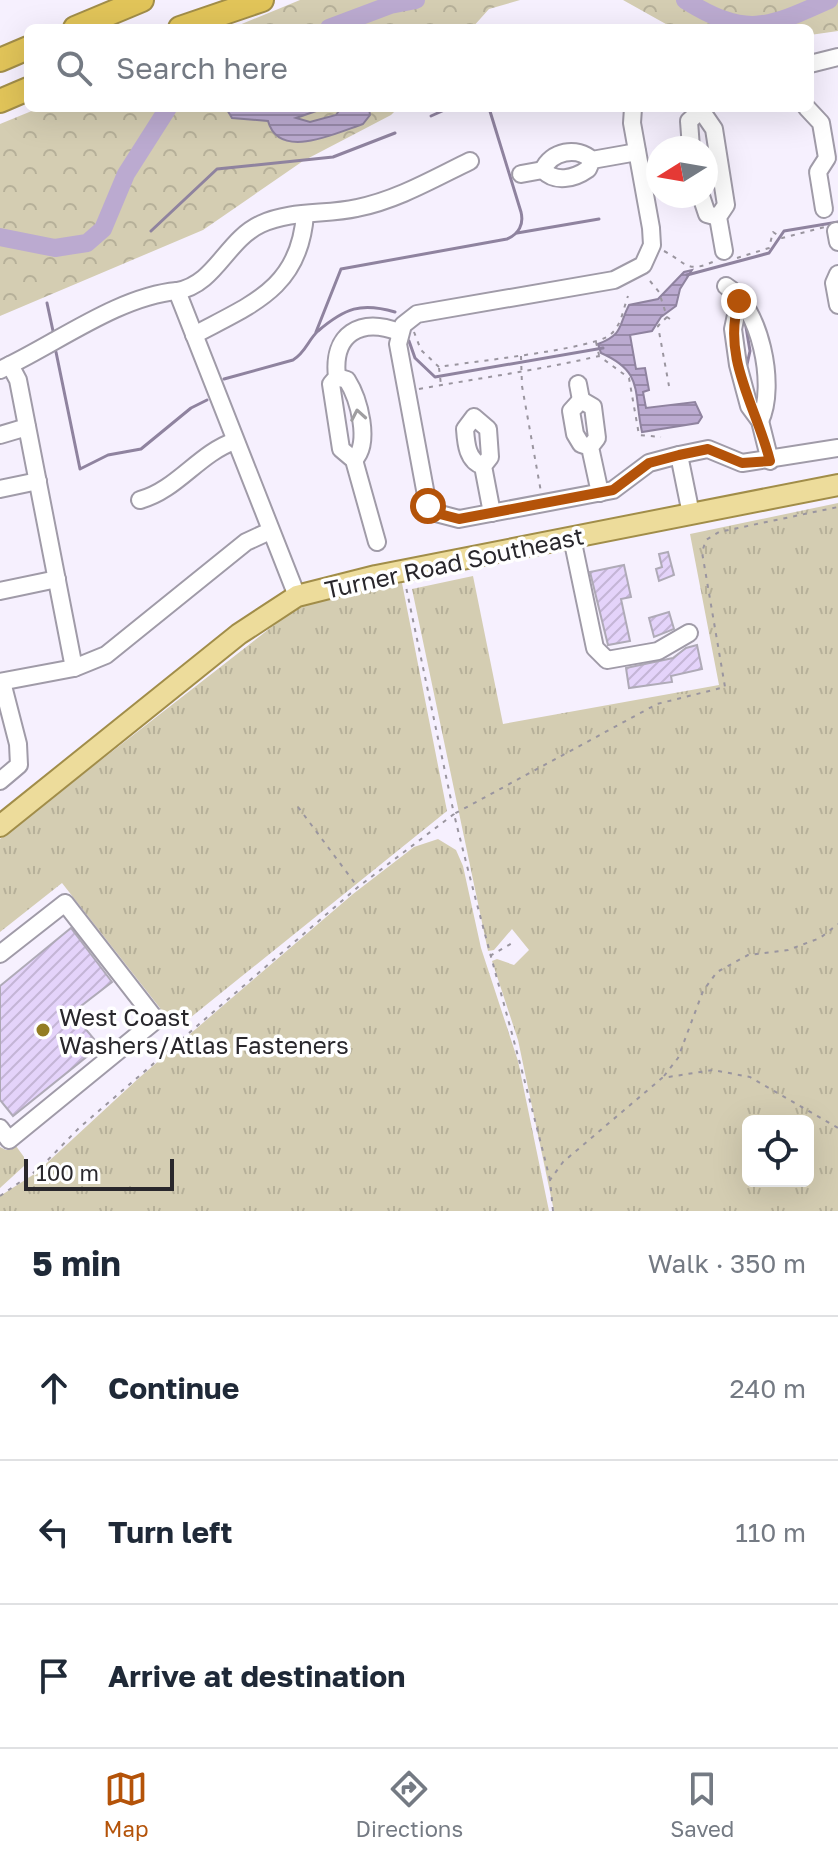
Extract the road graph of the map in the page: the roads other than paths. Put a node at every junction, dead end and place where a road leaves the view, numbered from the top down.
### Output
1 (142, 0) edge
2 (262, 0) edge
3 (85, 24) edge
4 (192, 24) edge
5 (24, 50) edge
6 (838, 57) edge
7 (0, 60) edge
8 (814, 63) edge
9 (24, 91) edge
10 (0, 101) edge
11 (633, 112) edge
12 (696, 112) edge
13 (701, 112) edge
14 (811, 112) edge
15 (690, 136) edge
16 (637, 152) junction
17 (592, 160) junction
18 (470, 161) dead end
19 (543, 170) junction
20 (521, 174) dead end
21 (705, 208) edge
22 (824, 209) dead end
23 (305, 214) junction
24 (718, 217) junction
25 (724, 251) dead end
26 (838, 274) edge
27 (726, 286) dead end
28 (177, 291) junction
29 (739, 301) junction
30 (838, 305) edge
31 (403, 327) junction
32 (194, 335) junction
33 (5, 367) edge
34 (337, 377) junction
35 (760, 421) junction
36 (27, 427) junction
37 (0, 435) edge
38 (235, 441) junction
39 (590, 447) junction
40 (838, 448) edge
41 (679, 455) junction
42 (354, 460) junction
43 (770, 461) junction
44 (483, 466) junction
45 (38, 481) junction
46 (838, 485) edge
47 (0, 489) edge
48 (600, 493) junction
49 (140, 500) dead end
50 (492, 513) junction
51 (691, 514) junction
52 (270, 531) junction
53 (572, 538) junction
54 (377, 542) dead end
55 (57, 579) junction
56 (0, 591) edge
57 (297, 596) junction
58 (689, 633) dead end
59 (74, 668) junction
60 (1, 682) edge
61 (0, 781) edge
62 (0, 826) edge
63 (0, 954) edge
64 (0, 1128) edge

1 - 3 highway
2 - 4 highway
5 - 7 highway
6 - 8 street
9 - 10 highway
11 - 16 street
12 - 15 street
13 - 24 street
14 - 22 street
16 - 17 street
16 - 31 street
17 - 19 street
17 - 19 street
18 - 23 street
19 - 20 street
21 - 24 street
23 - 28 street
23 - 32 street
24 - 25 street
26 - 30 street
27 - 29 street
28 - 32 street
28 - 33 street
29 - 35 street
29 - 35 street
31 - 34 street
31 - 50 street
32 - 38 street
33 - 36 street
34 - 42 street
42 -> 34 street
35 - 43 street
36 - 37 street
36 - 45 street
38 - 49 street
38 - 52 street
39 - 39 street
39 - 48 street
40 - 43 street
41 - 43 street
41 - 48 street
41 - 51 street
42 - 54 street
44 - 44 street
44 - 50 street
45 - 47 street
45 - 55 street
46 - 51 main road, Turner Road Southeast
48 - 50 street
51 - 53 main road, Turner Road Southeast
52 - 57 street
52 - 59 street
53 - 57 main road, Turner Road Southeast
53 - 58 street
55 - 56 street
55 - 59 street
57 - 62 main road, Turner Road Southeast
59 - 60 street
60 - 61 street
63 - 64 street

